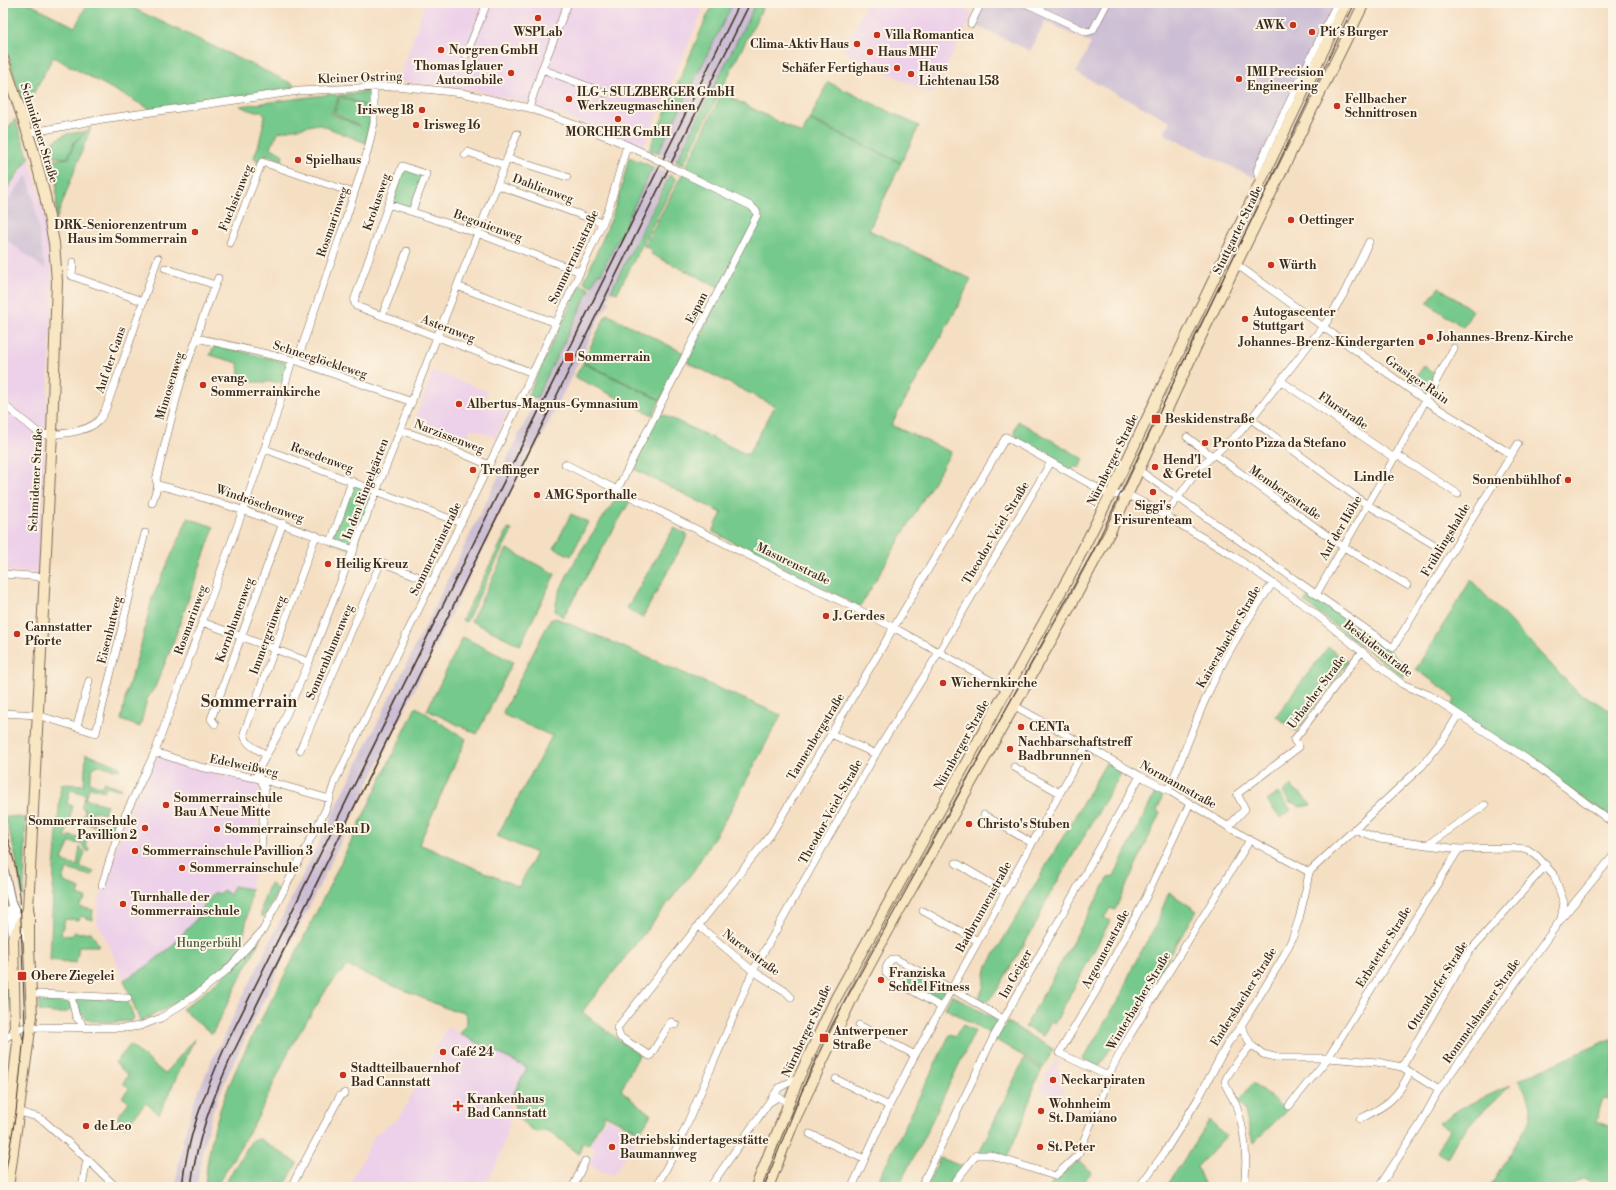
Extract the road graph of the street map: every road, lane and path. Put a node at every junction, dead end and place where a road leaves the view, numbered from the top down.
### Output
1 (487, 3) edge
2 (568, 3) edge
3 (981, 3) edge
4 (1025, 3) edge
5 (1107, 3) edge
6 (1337, 3) edge
7 (1346, 3) edge
8 (1362, 5) edge
9 (971, 24) dead end
10 (466, 55) dead end
11 (3, 59) edge
12 (542, 70) junction
13 (374, 87) junction
14 (605, 93) dead end
15 (529, 108) junction
16 (28, 133) junction
17 (517, 134) dead end
18 (627, 146) junction
19 (465, 155) dead end
20 (507, 158) junction
21 (504, 165) junction
22 (679, 171) joint
23 (567, 176) dead end
24 (1260, 182) junction
25 (497, 184) junction
26 (354, 193) junction
27 (388, 204) junction
28 (412, 210) junction
29 (603, 223) junction
30 (477, 233) junction
31 (1369, 242) dead end
32 (230, 243) dead end
33 (407, 251) dead end
34 (1226, 254) joint
35 (158, 258) dead end
36 (73, 262) dead end
37 (1236, 264) junction
38 (165, 268) dead end
39 (580, 272) junction
40 (218, 278) dead end
41 (215, 285) junction
42 (457, 286) junction
43 (142, 301) junction
44 (356, 306) joint
45 (382, 316) junction
46 (556, 323) junction
47 (1323, 326) junction
48 (438, 336) junction
49 (197, 338) junction
50 (1454, 348) dead end
51 (294, 360) junction
52 (533, 373) junction
53 (1281, 381) junction
54 (1426, 401) junction
55 (412, 402) junction
56 (3, 404) edge
57 (1251, 420) junction
58 (400, 430) junction
59 (40, 434) junction
60 (52, 434) junction
61 (1187, 437) dead end
62 (1518, 444) dead end
63 (265, 449) junction
64 (51, 450) junction
65 (1511, 454) junction
66 (1213, 455) junction
67 (1395, 456) junction
68 (1051, 462) junction
69 (565, 464) dead end
70 (489, 465) junction
71 (1140, 471) junction
72 (1120, 475) junction
73 (352, 481) junction
74 (158, 484) junction
75 (617, 490) junction
76 (376, 491) junction
77 (1458, 494) dead end
78 (1110, 495) junction
79 (1128, 496) junction
80 (1177, 497) junction
81 (152, 503) dead end
82 (1368, 505) junction
83 (243, 510) junction
84 (1165, 515) junction
85 (1118, 516) junction
86 (283, 523) junction
87 (461, 523) junction
88 (146, 532) dead end
89 (316, 535) junction
90 (331, 542) junction
91 (1433, 544) dead end
92 (1344, 547) junction
93 (354, 550) junction
94 (3, 574) edge
95 (44, 577) junction
96 (432, 582) junction
97 (1273, 583) junction
98 (1407, 585) dead end
99 (1316, 593) junction
100 (202, 622) junction
101 (893, 627) junction
102 (240, 637) junction
103 (1393, 648) joint
104 (274, 650) junction
105 (939, 651) junction
106 (1362, 651) junction
107 (309, 662) junction
108 (89, 682) dead end
109 (1008, 690) junction
110 (1015, 706) junction
111 (3, 713) edge
112 (1458, 714) junction
113 (37, 715) junction
114 (215, 724) dead end
115 (76, 726) junction
116 (831, 734) junction
117 (1086, 746) junction
118 (300, 750) dead end
119 (155, 752) junction
120 (876, 754) junction
121 (267, 755) junction
122 (1014, 767) dead end
123 (1140, 776) junction
124 (260, 779) junction
125 (1168, 790) junction
126 (1060, 793) junction
127 (330, 799) junction
128 (1190, 803) junction
129 (1485, 805) dead end
130 (984, 815) dead end
131 (1613, 823) edge
132 (1228, 827) junction
133 (1354, 828) junction
134 (1250, 840) junction
135 (1032, 843) junction
136 (1427, 845) junction
137 (1459, 848) junction
138 (261, 850) dead end
139 (1613, 856) edge
140 (956, 863) dead end
141 (1546, 865) junction
142 (3, 866) edge
143 (1309, 872) junction
144 (102, 885) dead end
145 (1006, 892) junction
146 (11, 902) junction
147 (28, 910) junction
148 (923, 911) dead end
149 (1561, 919) junction
150 (20, 925) junction
151 (699, 926) junction
152 (13, 938) junction
153 (978, 941) junction
154 (29, 947) junction
155 (753, 971) junction
156 (952, 989) junction
157 (39, 994) dead end
158 (71, 996) junction
159 (791, 997) dead end
160 (128, 998) dead end
161 (941, 1007) junction
162 (1003, 1019) junction
163 (676, 1025) dead end
164 (859, 1025) dead end
165 (1241, 1026) junction
166 (30, 1027) junction
167 (83, 1028) junction
168 (15, 1030) junction
169 (3, 1040) edge
170 (1251, 1045) junction
171 (915, 1055) junction
172 (1328, 1058) junction
173 (1402, 1067) junction
174 (1410, 1072) junction
175 (1108, 1076) junction
176 (799, 1077) junction
177 (836, 1079) dead end
178 (1439, 1090) junction
179 (345, 1093) dead end
180 (768, 1103) junction
181 (788, 1106) junction
182 (889, 1106) junction
183 (1288, 1106) dead end
184 (15, 1111) junction
185 (1360, 1119) dead end
186 (810, 1134) dead end
187 (87, 1159) junction
188 (864, 1159) junction
189 (585, 1161) dead end
190 (3, 1175) edge
191 (772, 1186) edge
192 (4, 1187) edge
193 (8, 1187) edge
194 (82, 1187) edge
195 (116, 1187) edge
196 (291, 1187) edge
197 (573, 1187) edge
198 (656, 1187) edge
199 (710, 1187) edge
200 (756, 1187) edge
201 (852, 1187) edge
202 (921, 1187) edge
203 (951, 1187) edge
204 (1139, 1187) edge
205 (1244, 1187) edge
206 (1380, 1187) edge

1 - 10 street
2 - 12 street
3 - 9 street
4 - 5 street
6 - 24 street, Stuttgarter Straße
7 - 24 main road, Stuttgarter Straße
8 - 37 main road, Stuttgarter Straße
11 - 16 main road, Schmidener Straße
12 - 14 street
12 - 15 street
13 - 15 street, Kleiner Ostring
13 - 16 street, Kleiner Ostring
13 - 26 street, Rosmarinweg
15 - 18 street, Kleiner Ostring
16 - 60 main road, Schmidener Straße
17 - 20 street, In den Ringelgärten
18 - 22 street, Kleiner Ostring, bridge
18 - 29 street, Sommerrainstraße
19 - 21 street
20 - 21 street, In den Ringelgärten
20 - 23 street
21 - 25 street, In den Ringelgärten
22 - 75 street, Espan
24 - 34 main road, Stuttgarter Straße
25 - 29 street, Dahlienweg
25 - 30 street, In den Ringelgärten
26 - 32 street, Fuchsienweg
26 - 51 street, Rosmarinweg
27 - 28 street, Begonienweg
27 - 28 street, Krokusweg
27 - 44 street, Krokusweg
28 - 30 street, Begonienweg
29 - 39 street, Sommerrainstraße
30 - 39 street, Begonienweg
30 - 42 street, In den Ringelgärten
31 - 47 street
33 - 45 street
34 - 72 main road, Nürnberger Straße
35 - 43 street, Auf der Gans
36 - 43 street
37 - 47 street, Grasiger Rain
37 - 71 main road, Stuttgarter Straße
38 - 41 street
39 - 46 street, Sommerrainstraße
40 - 41 street, Mimosenweg
41 - 49 street, Mimosenweg
42 - 46 street
42 - 48 street, In den Ringelgärten
43 - 60 street, Auf der Gans
44 - 45 street, Asternweg
45 - 48 street, Asternweg
46 - 52 street, Sommerrainstraße
47 - 53 street
47 - 54 street, Grasiger Rain
48 - 52 street, Asternweg
48 - 55 street, In den Ringelgärten
49 - 51 street, Schneeglöckleweg
49 - 74 street, Mimosenweg
50 - 54 street, Auf der Höhe
51 - 55 street, Schneeglöckleweg
51 - 63 street, Rosmarinweg
52 - 70 street, Sommerrainstraße
53 - 57 street
53 - 67 street, Flurstraße
54 - 65 street, Grasiger Rain
54 - 67 street, Auf der Höhe
55 - 58 street, In den Ringelgärten
56 - 59 street
57 - 66 street
57 - 82 street
58 - 70 street, Narzissenweg
58 - 76 street, In den Ringelgärten
59 - 60 street, Auf der Gans
59 - 64 street
60 - 64 main road, Schmidener Straße
61 - 66 street, Membergstraße
62 - 65 street, Frühlingshalde
63 - 73 street, Resedenweg
63 - 83 street, Rosmarinweg
64 - 95 main road, Schmidener Straße
65 - 103 street, Frühlingshalde
66 - 80 street
66 - 92 street, Membergstraße
67 - 77 street, Flurstraße
67 - 82 street, Auf der Höhe
68 - 78 street
68 - 101 street, Tannenbergstraße
68 - 105 street, Theodor-Veiel-Straße
69 - 75 street, Masurenstraße
70 - 87 street, Sommerrainstraße
71 - 79 main road
71 - 80 street, Beskidenstraße
72 - 78 main road, Nürnberger Straße
72 - 79 main road
73 - 76 street, Resedenweg
73 - 90 street
74 - 81 street, Mimosenweg
74 - 83 street, Windröschenweg
75 - 101 street, Masurenstraße
76 - 87 street, Resedenweg
76 - 93 street, In den Ringelgärten
78 - 79 street
78 - 85 main road
78 - 109 main road, Nürnberger Straße
79 - 84 street, Beskidenstraße
79 - 85 main road
80 - 84 street
80 - 99 street, Beskidenstraße
82 - 91 street
82 - 92 street, Auf der Höhe
83 - 86 street, Windröschenweg
83 - 100 street, Rosmarinweg
84 - 97 street, Beskidenstraße
85 - 110 main road
86 - 89 street, Windröschenweg
86 - 102 street, Kornblumenweg
87 - 96 street, Sommerrainstraße
88 - 115 street, Eisenhutweg
89 - 90 street, Windröschenweg
89 - 104 street, Immergrünweg
90 - 93 street, Windröschenweg
92 - 98 street, Membergstraße
92 - 99 street, Auf der Höhe
93 - 107 street, In den Ringelgärten
94 - 95 street
95 - 113 main road, Schmidener Straße
96 - 118 street, Sonnenblumenweg
96 - 127 street, Sommerrainstraße
97 - 106 street, Beskidenstraße
97 - 125 street, Kaisersbacher Straße
99 - 103 street, Beskidenstraße
100 - 102 street
100 - 119 street, Rosmarinweg
101 - 105 street, Masurenstraße
101 - 116 street, Tannenbergstraße
102 - 104 street
102 - 114 street, Kornblumenweg
104 - 107 street
104 - 121 street, Immergrünweg
105 - 109 street, Masurenstraße
105 - 120 street, Theodor-Veiel-Straße
106 - 112 street, Beskidenstraße
106 - 132 street, Urbacher Straße
107 - 121 street, In den Ringelgärten
108 - 115 street
109 - 176 main road, Nürnberger Straße
110 - 117 street, Normannstraße
110 - 191 main road
111 - 113 street
112 - 131 street, Beskidenstraße
112 - 133 street
113 - 115 street
113 - 147 main road, Schmidener Straße
116 - 120 street
116 - 151 street, Tannenbergstraße
117 - 123 street, Normannstraße
117 - 126 street, Badbrunnenstraße
119 - 124 street, Edelweißweg
119 - 144 street, Rosmarinweg
120 - 155 street, Theodor-Veiel-Straße
121 - 124 street, In den Ringelgärten
122 - 126 street
123 - 125 street, Normannstraße
123 - 162 street, Im Geiger
124 - 127 street, Edelweißweg
124 - 138 street, In den Ringelgärten
125 - 128 street, Normannstraße
126 - 135 street, Badbrunnenstraße
127 - 167 street, Sommerrainstraße
128 - 132 street, Normannstraße
128 - 175 street, Argonnenstraße
129 - 136 street
130 - 135 street
132 - 134 street, Normannstraße
133 - 136 street
133 - 143 street
134 - 143 street, Normannstraße
134 - 175 street, Winterbacher Straße
135 - 145 street, Badbrunnenstraße
136 - 137 street
137 - 141 street
137 - 172 street, Erbstetter Straße
139 - 149 street, Rommelshauser Straße
140 - 145 street
141 - 149 street
141 - 173 street, Ottendorfer Straße
142 - 146 street
143 - 165 street, Endersbacher Straße
145 - 153 street, Badbrunnenstraße
146 - 150 street
146 - 152 street
147 - 150 main road, Schmidener Straße
147 - 154 main road, Schmidener Straße
148 - 153 street
149 - 178 street, Rommelshauser Straße
150 - 152 main road, Schmidener Straße
150 - 154 street, Schmidener Straße
151 - 155 street, Narewstraße
151 - 163 street, Tannenbergstraße
152 - 168 main road, Schmidener Straße
153 - 156 street, Badbrunnenstraße
154 - 166 main road, Schmidener Straße
155 - 159 street, Narewstraße
155 - 198 street, Theodor-Veiel-Straße
156 - 161 street, Badbrunnenstraße
156 - 161 street
156 - 162 street
157 - 158 street
158 - 160 street
158 - 167 street
161 - 171 street, Badbrunnenstraße
162 - 202 street, Im Geiger
164 - 171 street
165 - 170 street
165 - 204 street, Endersbacher Straße
166 - 167 street
166 - 168 street
166 - 184 main road, Schmidener Straße
168 - 169 street
168 - 184 main road, Schmidener Straße
170 - 172 street
170 - 205 street
171 - 182 street, Badbrunnenstraße
172 - 173 street
172 - 183 street, Erbstetter Straße
173 - 174 street
174 - 178 street
174 - 185 street
175 - 203 street, Winterbacher Straße
176 - 180 street
176 - 181 main road, Nürnberger Straße
177 - 182 street
178 - 206 street, Rommelshauser Straße
179 - 196 street
180 - 181 street
180 - 199 street
181 - 200 main road, Nürnberger Straße
182 - 188 street, Badbrunnenstraße
184 - 187 street
184 - 190 main road, Schmidener Straße
184 - 193 main road, Schmidener Straße
186 - 188 street
187 - 194 street
187 - 195 street
188 - 201 street, Badbrunnenstraße
189 - 197 street
190 - 192 main road, Schmidener Straße

